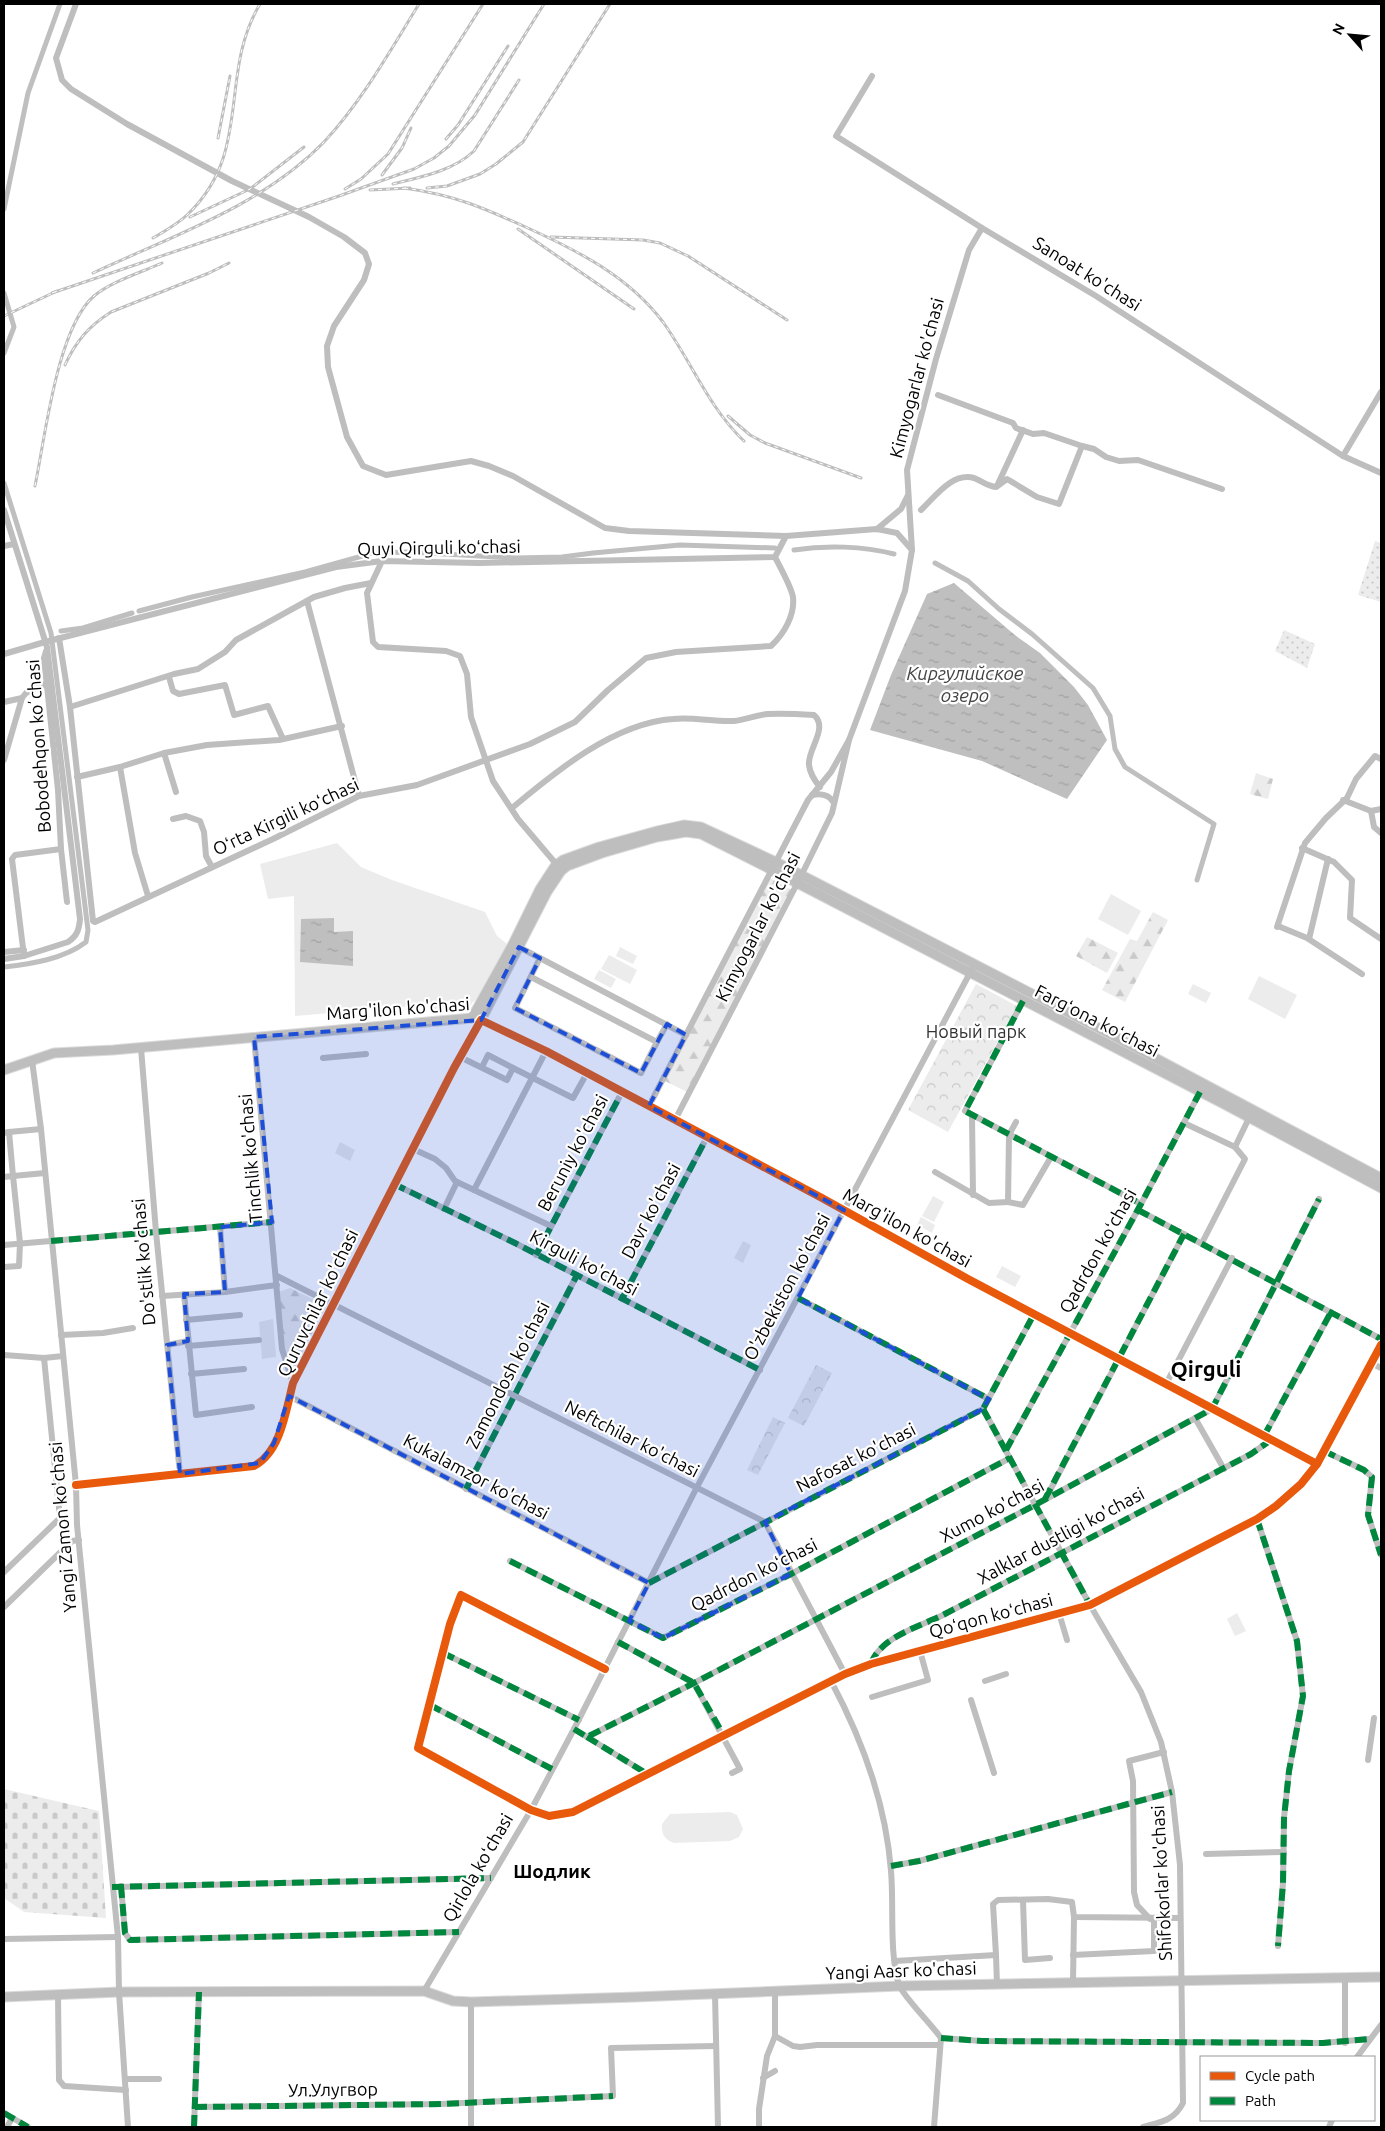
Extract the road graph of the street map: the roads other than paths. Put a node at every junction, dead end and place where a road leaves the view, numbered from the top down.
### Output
1 (76, 4) edge
2 (872, 76) dead end
3 (982, 228) junction
4 (1381, 392) edge
5 (938, 395) dead end
6 (1023, 430) junction
7 (1082, 446) junction
8 (1343, 456) junction
9 (1381, 473) edge
10 (996, 487) junction
11 (1222, 489) dead end
12 (908, 494) junction
13 (4, 510) edge
14 (921, 510) dead end
15 (877, 528) junction
16 (786, 536) junction
17 (14, 544) junction
18 (4, 546) edge
19 (912, 550) junction
20 (775, 557) junction
21 (382, 561) junction
22 (371, 583) junction
23 (307, 601) junction
24 (59, 638) junction
25 (46, 645) junction
26 (4, 654) edge
27 (169, 677) junction
28 (47, 683) junction
29 (22, 698) junction
30 (4, 702) edge
31 (70, 707) junction
32 (342, 726) junction
33 (283, 739) junction
34 (849, 740) junction
35 (164, 753) junction
36 (1381, 758) edge
37 (4, 760) edge
38 (486, 761) junction
39 (120, 767) junction
40 (77, 777) junction
41 (820, 787) junction
42 (176, 792) dead end
43 (811, 795) junction
44 (359, 796) junction
45 (1343, 800) junction
46 (834, 803) junction
47 (512, 808) junction
48 (1381, 809) edge
49 (1371, 811) junction
50 (173, 819) dead end
51 (1381, 833) edge
52 (1302, 848) junction
53 (61, 849) junction
54 (1328, 859) junction
55 (557, 864) junction
56 (774, 866) junction
57 (212, 867) junction
58 (799, 880) junction
59 (148, 896) junction
60 (67, 902) dead end
61 (1381, 939) edge
62 (1309, 940) junction
63 (519, 947) junction
64 (4, 952) edge
65 (24, 953) junction
66 (540, 958) junction
67 (4, 959) edge
68 (971, 969) junction
69 (1362, 974) dead end
70 (531, 977) junction
71 (1023, 1001) junction
72 (472, 1018) junction
73 (481, 1020) junction
74 (667, 1024) junction
75 (686, 1035) junction
76 (254, 1037) junction
77 (657, 1042) junction
78 (141, 1048) junction
79 (546, 1051) junction
80 (366, 1054) dead end
81 (460, 1057) junction
82 (323, 1058) dead end
83 (32, 1060) junction
84 (482, 1068) junction
85 (513, 1068) junction
86 (4, 1070) edge
87 (587, 1073) junction
88 (532, 1077) junction
89 (622, 1092) junction
90 (1200, 1092) junction
91 (649, 1106) junction
92 (972, 1115) junction
93 (1249, 1118) junction
94 (675, 1120) junction
95 (1016, 1122) dead end
96 (1184, 1123) junction
97 (41, 1130) junction
98 (7, 1133) edge
99 (1009, 1135) junction
100 (707, 1137) junction
101 (1235, 1148) junction
102 (413, 1149) junction
103 (1051, 1157) junction
104 (935, 1172) dead end
105 (45, 1173) junction
106 (13, 1176) junction
107 (4, 1177) edge
108 (1381, 1178) edge
109 (457, 1182) junction
110 (394, 1184) junction
111 (1381, 1188) edge
112 (474, 1190) junction
113 (973, 1195) junction
114 (1319, 1199) dead end
115 (1008, 1202) junction
116 (1140, 1207) junction
117 (444, 1209) junction
118 (844, 1210) junction
119 (272, 1222) junction
120 (220, 1226) junction
121 (551, 1226) junction
122 (156, 1232) junction
123 (1184, 1234) junction
124 (51, 1241) junction
125 (1202, 1242) junction
126 (20, 1243) junction
127 (4, 1244) edge
128 (536, 1254) junction
129 (1232, 1258) junction
130 (4, 1267) edge
131 (577, 1275) junction
132 (277, 1276) junction
133 (1277, 1282) junction
134 (277, 1285) junction
135 (225, 1292) junction
136 (184, 1294) junction
137 (162, 1296) junction
138 (798, 1298) junction
139 (622, 1299) junction
140 (333, 1303) junction
141 (1331, 1312) junction
142 (1034, 1314) junction
143 (240, 1315) dead end
144 (186, 1320) junction
145 (133, 1328) dead end
146 (1070, 1333) junction
147 (61, 1335) junction
148 (1381, 1339) edge
149 (258, 1340) dead end
150 (188, 1344) junction
151 (1381, 1344) edge
152 (167, 1345) junction
153 (4, 1355) edge
154 (63, 1356) junction
155 (44, 1358) junction
156 (1118, 1359) junction
157 (1371, 1363) junction
158 (1381, 1368) edge
159 (244, 1369) dead end
160 (760, 1370) junction
161 (191, 1374) junction
162 (293, 1383) junction
163 (1166, 1384) junction
164 (515, 1395) junction
165 (289, 1396) junction
166 (988, 1399) junction
167 (252, 1407) dead end
168 (983, 1409) junction
169 (1212, 1409) junction
170 (1195, 1418) junction
171 (1264, 1436) junction
172 (1271, 1440) junction
173 (1006, 1450) junction
174 (1324, 1451) junction
175 (1010, 1458) junction
176 (1317, 1464) junction
177 (1224, 1469) junction
178 (180, 1474) junction
179 (76, 1486) junction
180 (466, 1489) junction
181 (696, 1489) junction
182 (1046, 1499) junction
183 (1035, 1505) junction
184 (1256, 1518) junction
185 (765, 1522) junction
186 (79, 1540) junction
187 (1061, 1553) junction
188 (1381, 1555) edge
189 (510, 1561) dead end
190 (4, 1572) edge
191 (791, 1574) junction
192 (648, 1583) junction
193 (1090, 1605) junction
194 (4, 1607) edge
195 (1059, 1613) junction
196 (816, 1620) junction
197 (629, 1621) junction
198 (1067, 1640) dead end
199 (618, 1642) junction
200 (920, 1651) junction
201 (443, 1653) junction
202 (871, 1664) junction
203 (605, 1669) junction
204 (845, 1674) junction
205 (1006, 1674) dead end
206 (832, 1681) junction
207 (985, 1681) dead end
208 (694, 1683) junction
209 (872, 1697) dead end
210 (971, 1700) dead end
211 (430, 1704) junction
212 (1374, 1718) dead end
213 (579, 1720) junction
214 (574, 1729) junction
215 (723, 1734) junction
216 (586, 1737) junction
217 (1164, 1752) junction
218 (1368, 1760) dead end
219 (552, 1770) junction
220 (732, 1773) dead end
221 (994, 1773) dead end
222 (649, 1775) junction
223 (1172, 1792) junction
224 (1134, 1802) junction
225 (531, 1810) junction
226 (1284, 1852) junction
227 (1206, 1854) dead end
228 (891, 1866) junction
229 (491, 1878) junction
230 (121, 1886) junction
231 (112, 1887) junction
232 (1023, 1900) junction
233 (1074, 1917) junction
234 (1180, 1918) junction
235 (1152, 1919) junction
236 (459, 1932) junction
237 (118, 1937) junction
238 (4, 1939) edge
239 (1278, 1946) dead end
240 (996, 1955) junction
241 (1073, 1955) junction
242 (1050, 1958) dead end
243 (895, 1960) junction
244 (1381, 1977) edge
245 (1345, 1978) junction
246 (1181, 1981) junction
247 (1074, 1982) junction
248 (997, 1985) junction
249 (900, 1986) junction
250 (424, 1991) junction
251 (775, 1991) junction
252 (119, 1992) junction
253 (199, 1992) junction
254 (58, 1994) junction
255 (715, 1994) junction
256 (4, 1997) edge
257 (471, 2002) junction
258 (1381, 2024) edge
259 (775, 2036) junction
260 (1369, 2040) junction
261 (1183, 2041) junction
262 (941, 2042) junction
263 (1345, 2043) junction
264 (716, 2046) junction
265 (1358, 2056) edge
266 (776, 2071) dead end
267 (763, 2078) junction
268 (125, 2079) junction
269 (159, 2079) dead end
270 (126, 2090) junction
271 (471, 2101) junction
272 (195, 2107) junction
273 (4, 2113) edge
274 (12, 2118) junction
275 (7, 2127) edge
276 (28, 2127) edge
277 (128, 2127) edge
278 (194, 2127) edge
279 (471, 2127) edge
280 (718, 2127) edge
281 (759, 2127) edge
282 (934, 2127) edge
283 (1143, 2127) edge

1 - 16 street
2 - 3 street, Sanoat ko'chasi
3 - 8 street, Sanoat ko'chasi
3 - 12 street, Kimyogarlar ko'chasi
4 - 8 street
5 - 6 street
6 - 7 street
6 - 10 street
7 - 10 street
7 - 11 street
8 - 9 street, Sanoat ko'chasi
10 - 14 street
12 - 15 street
12 - 19 street, Kimyogarlar ko'chasi
13 - 17 street
15 - 16 street
15 - 19 street
16 - 20 street
17 - 18 street
17 - 25 street
19 - 34 street, Kimyogarlar ko'chasi
20 - 21 street, Quyi Qirguli koʻchasi
20 - 38 street, Oʻrta Kirgili koʻchasi
21 - 22 street
21 - 24 street, Quyi Qirguli koʻchasi
22 - 23 street
22 - 38 street
23 - 27 street
23 - 32 street
24 - 25 street, Quyi Qirguli koʻchasi
24 - 31 street, Oʻrta Kirgili koʻchasi
25 - 26 street, Bobodehqon koʼchasi
25 - 28 street, Bobodehqon koʼchasi
25 - 65 street
27 - 31 street
27 - 33 street
28 - 29 street
28 - 53 street, Bobodehqon koʼchasi
29 - 30 street
29 - 37 street
31 - 40 street, Oʻrta Kirgili koʻchasi
32 - 33 street
32 - 44 street
33 - 35 street
34 - 41 street, Kimyogarlar ko'chasi
34 - 46 street, Kimyogarlar ko'chasi
35 - 39 street
35 - 42 street
36 - 45 street
38 - 44 street, Oʻrta Kirgili koʻchasi
38 - 47 street
39 - 40 street
39 - 59 street
40 - 59 street, Oʻrta Kirgili koʻchasi
41 - 43 street, Kimyogarlar ko'chasi
41 - 47 street
43 - 46 street
43 - 56 street, Kimyogarlar ko'chasi
44 - 57 street, Oʻrta Kirgili koʻchasi
45 - 49 street
45 - 52 street
46 - 58 street, Kimyogarlar ko'chasi
47 - 55 street
48 - 49 street
49 - 51 street
50 - 57 street
52 - 54 street
52 - 62 street
53 - 60 street
53 - 65 street, Bobodehqon koʼchasi
54 - 61 street
54 - 62 street
55 - 56 main road, Quruvchilar ko'chasi
55 - 72 main road
56 - 58 main road, Quruvchilar ko'chasi
56 - 63 main road, Quruvchilar ko'chasi
56 - 75 street, Kimyogarlar ko'chasi
57 - 59 street, Oʻrta Kirgili koʻchasi
58 - 68 main road, Fargʻona koʻchasi
58 - 94 street, Kimyogarlar ko'chasi
62 - 69 street
63 - 66 street
63 - 73 main road, Quruvchilar ko'chasi
64 - 65 street
65 - 67 street
66 - 70 street
66 - 74 street
68 - 71 main road, Fargʻona koʻchasi
68 - 108 main road, Fargʻona koʻchasi
68 - 118 street, O'zbekiston ko'chasi
70 - 77 street
70 - 77 street
71 - 90 main road, Fargʻona koʻchasi
71 - 92 street
72 - 73 main road, Marg'ilon ko'chasi
72 - 76 main road, Marg'ilon ko'chasi
73 - 79 street, Marg'ilon ko'chasi
73 - 81 street, Quruvchilar ko'chasi
74 - 75 street
74 - 77 street
75 - 91 street, Kimyogarlar ko'chasi
76 - 78 main road, Marg'ilon ko'chasi
76 - 119 street, Tinchlik ko'chasi
78 - 83 main road, Marg'ilon ko'chasi
78 - 122 street, Do'stlik ko'chasi
79 - 87 street, Marg'ilon ko'chasi
79 - 88 street
80 - 82 street
81 - 84 street
81 - 102 street, Quruvchilar ko'chasi
83 - 86 main road, Marg'ilon ko'chasi
83 - 97 street, Yangi Zamon ko'chasi
84 - 85 street
84 - 85 street
85 - 88 street
87 - 88 street
87 - 89 street, Marg'ilon ko'chasi
88 - 112 street
89 - 91 street, Marg'ilon ko'chasi
89 - 121 street, Beruniy ko'chasi
90 - 93 main road, Fargʻona koʻchasi
90 - 96 street, Qadrdon koʻchasi
91 - 94 street, Marg'ilon ko'chasi
92 - 99 street
92 - 113 street
93 - 101 street
93 - 111 main road, Fargʻona koʻchasi
94 - 100 street, Marg'ilon ko'chasi
95 - 99 street
96 - 101 street
96 - 116 street, Qadrdon koʻchasi
97 - 98 street
97 - 105 street, Yangi Zamon ko'chasi
98 - 106 street
99 - 103 street
99 - 115 street
100 - 118 street, Marg'ilon ko'chasi
100 - 139 street, Davr ko'chasi
101 - 125 street
102 - 109 street
102 - 110 street, Quruvchilar ko'chasi
103 - 115 street
103 - 116 street
104 - 113 street
105 - 106 street
105 - 124 street, Yangi Zamon ko'chasi
106 - 107 street
106 - 126 street
109 - 112 street
109 - 117 street
110 - 117 street, Kirguli ko'chasi
110 - 140 street, Quruvchilar ko'chasi
112 - 121 street
113 - 115 street
114 - 133 street
116 - 123 street
116 - 146 street, Qadrdon koʻchasi
117 - 128 street, Kirguli ko'chasi
118 - 138 street, O'zbekiston ko'chasi
118 - 142 street, Marg'ilon ko'chasi
119 - 120 street
119 - 132 street, Tinchlik ko'chasi
120 - 122 street
120 - 135 street
121 - 128 street, Beruniy ko'chasi
122 - 124 street
122 - 137 street, Do'stlik ko'chasi
123 - 125 street
123 - 156 street
124 - 126 street
124 - 147 street, Yangi Zamon ko'chasi
125 - 129 street
126 - 127 street
126 - 130 street
128 - 131 street, Kirguli ko'chasi
129 - 133 street
129 - 163 street
131 - 139 street, Kirguli ko'chasi
131 - 164 street, Zamondosh ko'chasi
132 - 134 street, Tinchlik ko'chasi
132 - 140 street
133 - 141 street
133 - 169 street
134 - 135 street
134 - 162 street, Tinchlik ko'chasi
135 - 136 street
136 - 137 street
136 - 144 street
137 - 152 street, Do'stlik ko'chasi
138 - 160 street, O'zbekiston ko'chasi
138 - 166 street
139 - 160 street, Kirguli ko'chasi
140 - 162 street, Quruvchilar ko'chasi
140 - 164 street, Neftchilar ko'chasi
141 - 148 street
141 - 171 street
142 - 146 street, Marg'ilon ko'chasi
142 - 166 street
143 - 144 street
144 - 150 street
145 - 147 street
146 - 156 street, Marg'ilon ko'chasi
146 - 173 street, Qadrdon koʻchasi
147 - 154 street, Yangi Zamon ko'chasi
149 - 150 street
150 - 152 street
150 - 161 street
151 - 157 street, Qoʻqon koʻchasi
152 - 178 street, Do'stlik ko'chasi
153 - 155 street
154 - 155 street
154 - 179 street, Yangi Zamon ko'chasi
155 - 190 street
156 - 163 street, Marg'ilon ko'chasi
156 - 182 street
157 - 158 street
157 - 174 street, Qoʻqon koʻchasi
159 - 161 street
160 - 181 street, O'zbekiston ko'chasi
161 - 167 street
162 - 165 street, Quruvchilar ko'chasi
163 - 169 street, Marg'ilon ko'chasi
164 - 180 street, Zamondosh ko'chasi
164 - 181 street, Neftchilar ko'chasi
165 - 178 street, Quruvchilar ko'chasi
165 - 180 street, Kukalamzor ko'chasi
166 - 168 street
168 - 173 street, Shifokorlar ko'chasi
168 - 185 street, Nafosat ko'chasi
169 - 170 street, Xumo ko'chasi
169 - 171 street, Marg'ilon ko'chasi
170 - 177 street
170 - 182 street, Xumo ko'chasi
171 - 172 street, Marg'ilon ko'chasi
172 - 176 street, Marg'ilon ko'chasi
172 - 177 street, Xalklar dustligi ko'chasi
173 - 175 street, Shifokorlar ko'chasi
174 - 176 street, Qoʻqon koʻchasi
174 - 188 street
175 - 183 street, Shifokorlar ko'chasi
175 - 191 street, Qadrdon koʻchasi
176 - 184 street, Qoʻqon koʻchasi
177 - 187 street, Xalklar dustligi ko'chasi
178 - 179 street, Quruvchilar ko'chasi
179 - 186 street, Yangi Zamon ko'chasi
180 - 192 street, Kukalamzor ko'chasi
181 - 185 street, Neftchilar ko'chasi
181 - 192 street, Qirlola koʻchasi
182 - 183 street, Xumo ko'chasi
183 - 187 street, Shifokorlar ko'chasi
183 - 196 street, Xumo ko'chasi
184 - 193 street, Qoʻqon koʻchasi
184 - 226 street
185 - 191 street
185 - 192 street, Nafosat ko'chasi
186 - 194 street
186 - 231 street, Yangi Zamon ko'chasi
187 - 193 street, Shifokorlar ko'chasi
187 - 202 street, Xalklar dustligi ko'chasi
189 - 197 street, Qadrdon koʻchasi
191 - 196 street
191 - 197 street, Qadrdon koʻchasi
192 - 197 street, Qirlola koʻchasi
193 - 195 street, Qoʻqon koʻchasi
193 - 217 street, Shifokorlar ko'chasi
195 - 198 street
195 - 200 street, Qoʻqon koʻchasi
196 - 204 street
196 - 208 street, Xumo ko'chasi
197 - 199 street, Qirlola koʻchasi
199 - 203 street, Qirlola koʻchasi
199 - 208 street
200 - 202 street, Qoʻqon koʻchasi
200 - 209 street
201 - 203 street
201 - 211 street
201 - 213 street
202 - 204 street, Qoʻqon koʻchasi
203 - 213 street, Qirlola koʻchasi
204 - 206 street, Qoʻqon koʻchasi
205 - 207 street
206 - 215 street, Qoʻqon koʻchasi
206 - 228 street
208 - 215 street
208 - 216 street, Xumo ko'chasi
210 - 221 street
211 - 219 street
211 - 225 street, Qoʻqon koʻchasi
212 - 218 street
213 - 214 street, Qirlola koʻchasi
214 - 216 street
214 - 219 street, Qirlola koʻchasi
215 - 220 street
215 - 222 street, Qoʻqon koʻchasi
216 - 222 street
217 - 223 street, Shifokorlar ko'chasi
217 - 224 street
219 - 225 street, Qirlola koʻchasi
222 - 225 street, Qoʻqon koʻchasi
223 - 224 street
223 - 234 street, Shifokorlar ko'chasi
224 - 228 street
224 - 235 street
225 - 229 street, Qirlola koʻchasi
226 - 227 street
226 - 239 street
228 - 243 street
229 - 230 street
229 - 236 street, Qirlola koʻchasi
230 - 231 street
230 - 236 street
231 - 237 street, Yangi Zamon ko'chasi
232 - 233 street
232 - 240 street
232 - 242 street
233 - 235 street
233 - 241 street
234 - 235 street
234 - 246 street, Shifokorlar ko'chasi
235 - 241 street
236 - 250 street, Qirlola koʻchasi
237 - 238 street
237 - 252 street, Yangi Zamon ko'chasi
240 - 243 street
240 - 248 street
241 - 247 street
243 - 249 street
244 - 245 main road, Yangi Aasr ko'chasi
245 - 246 main road, Yangi Aasr ko'chasi
245 - 263 street
246 - 247 main road, Yangi Aasr ko'chasi
246 - 261 street, Shifokorlar ko'chasi
247 - 248 main road, Yangi Aasr ko'chasi
248 - 249 main road, Yangi Aasr ko'chasi
249 - 251 main road, Yangi Aasr ko'chasi
249 - 262 street
250 - 253 main road
250 - 257 main road, Yangi Aasr ko'chasi
251 - 255 main road, Yangi Aasr ko'chasi
251 - 259 street
252 - 253 main road
252 - 254 main road
252 - 268 street, Yangi Zamon ko'chasi
253 - 272 street
254 - 256 main road
254 - 270 street
255 - 257 main road, Yangi Aasr ko'chasi
255 - 264 street
257 - 271 street
258 - 260 street
259 - 262 street
259 - 267 street
260 - 263 street
260 - 265 street
261 - 262 street
261 - 263 street
261 - 283 street, Shifokorlar ko'chasi
262 - 282 street
264 - 271 street, Ул.Улугвор
264 - 280 street
266 - 267 street
267 - 281 street
268 - 269 street
268 - 270 street, Yangi Zamon ko'chasi
270 - 277 street, Yangi Zamon ko'chasi
271 - 272 street, Ул.Улугвор
271 - 279 street
272 - 278 street
273 - 274 street
274 - 275 street
274 - 276 street

